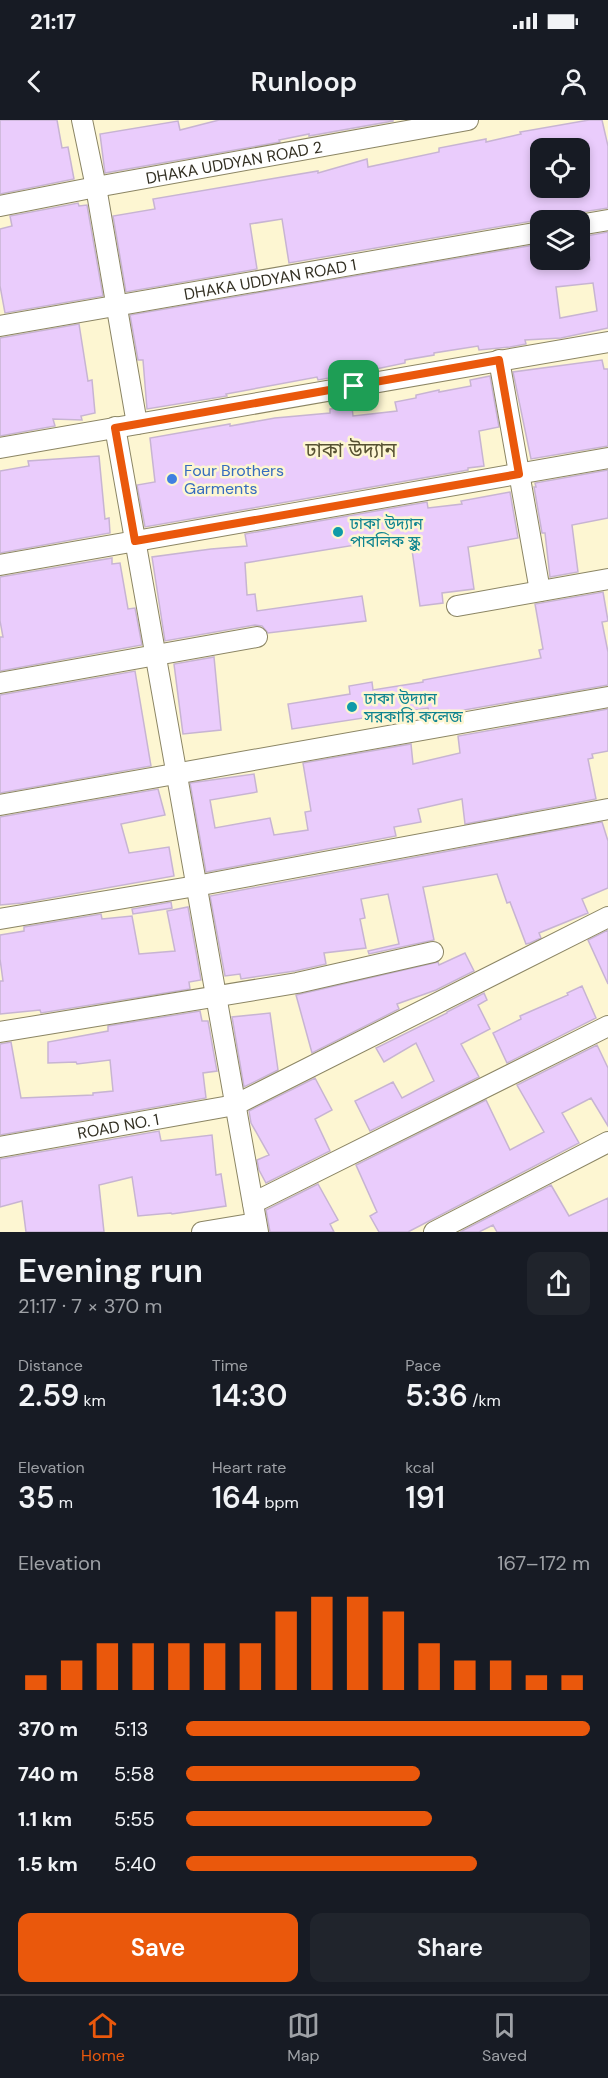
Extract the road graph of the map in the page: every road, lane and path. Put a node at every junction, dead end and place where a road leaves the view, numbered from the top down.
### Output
1 (82, 120) edge
2 (468, 120) edge
3 (96, 187) junction
4 (0, 206) edge
5 (608, 220) edge
6 (590, 223) edge
7 (530, 234) edge
8 (117, 306) junction
9 (0, 326) edge
10 (608, 342) edge
11 (499, 360) junction
12 (138, 423) junction
13 (115, 428) junction
14 (0, 448) edge
15 (608, 458) edge
16 (519, 474) junction
17 (135, 541) junction
18 (0, 565) edge
19 (608, 579) edge
20 (540, 591) junction
21 (457, 606) dead end
22 (257, 637) dead end
23 (156, 656) junction
24 (0, 684) edge
25 (608, 697) edge
26 (177, 773) junction
27 (0, 804) edge
28 (608, 809) edge
29 (196, 886) junction
30 (608, 917) edge
31 (0, 919) edge
32 (433, 952) dead end
33 (216, 996) junction
34 (608, 1026) edge
35 (0, 1032) edge
36 (236, 1105) junction
37 (608, 1142) edge
38 (0, 1147) edge
39 (256, 1219) edge
40 (202, 1232) edge
41 (434, 1232) edge

1 - 3 street
2 - 3 street, DHAKA UDDYAN ROAD 2
3 - 4 street, DHAKA UDDYAN ROAD 2
3 - 8 street
5 - 6 street
7 - 8 street, DHAKA UDDYAN ROAD 1
8 - 9 street, DHAKA UDDYAN ROAD 1
8 - 12 street
10 - 11 street
11 - 12 street
11 - 16 street
12 - 13 street
13 - 14 street
13 - 17 street
15 - 16 street
16 - 17 street
16 - 20 street
17 - 18 street
17 - 23 street
19 - 20 street
20 - 21 street
22 - 23 street
23 - 24 street
23 - 26 street
25 - 26 street
26 - 27 street
26 - 29 street
28 - 29 street
29 - 31 street
29 - 33 street
30 - 36 street, ROAD NO. 1
32 - 33 street
33 - 35 street
33 - 36 street
34 - 39 street
36 - 38 street, ROAD NO. 1
36 - 39 street
37 - 41 street
39 - 40 street

